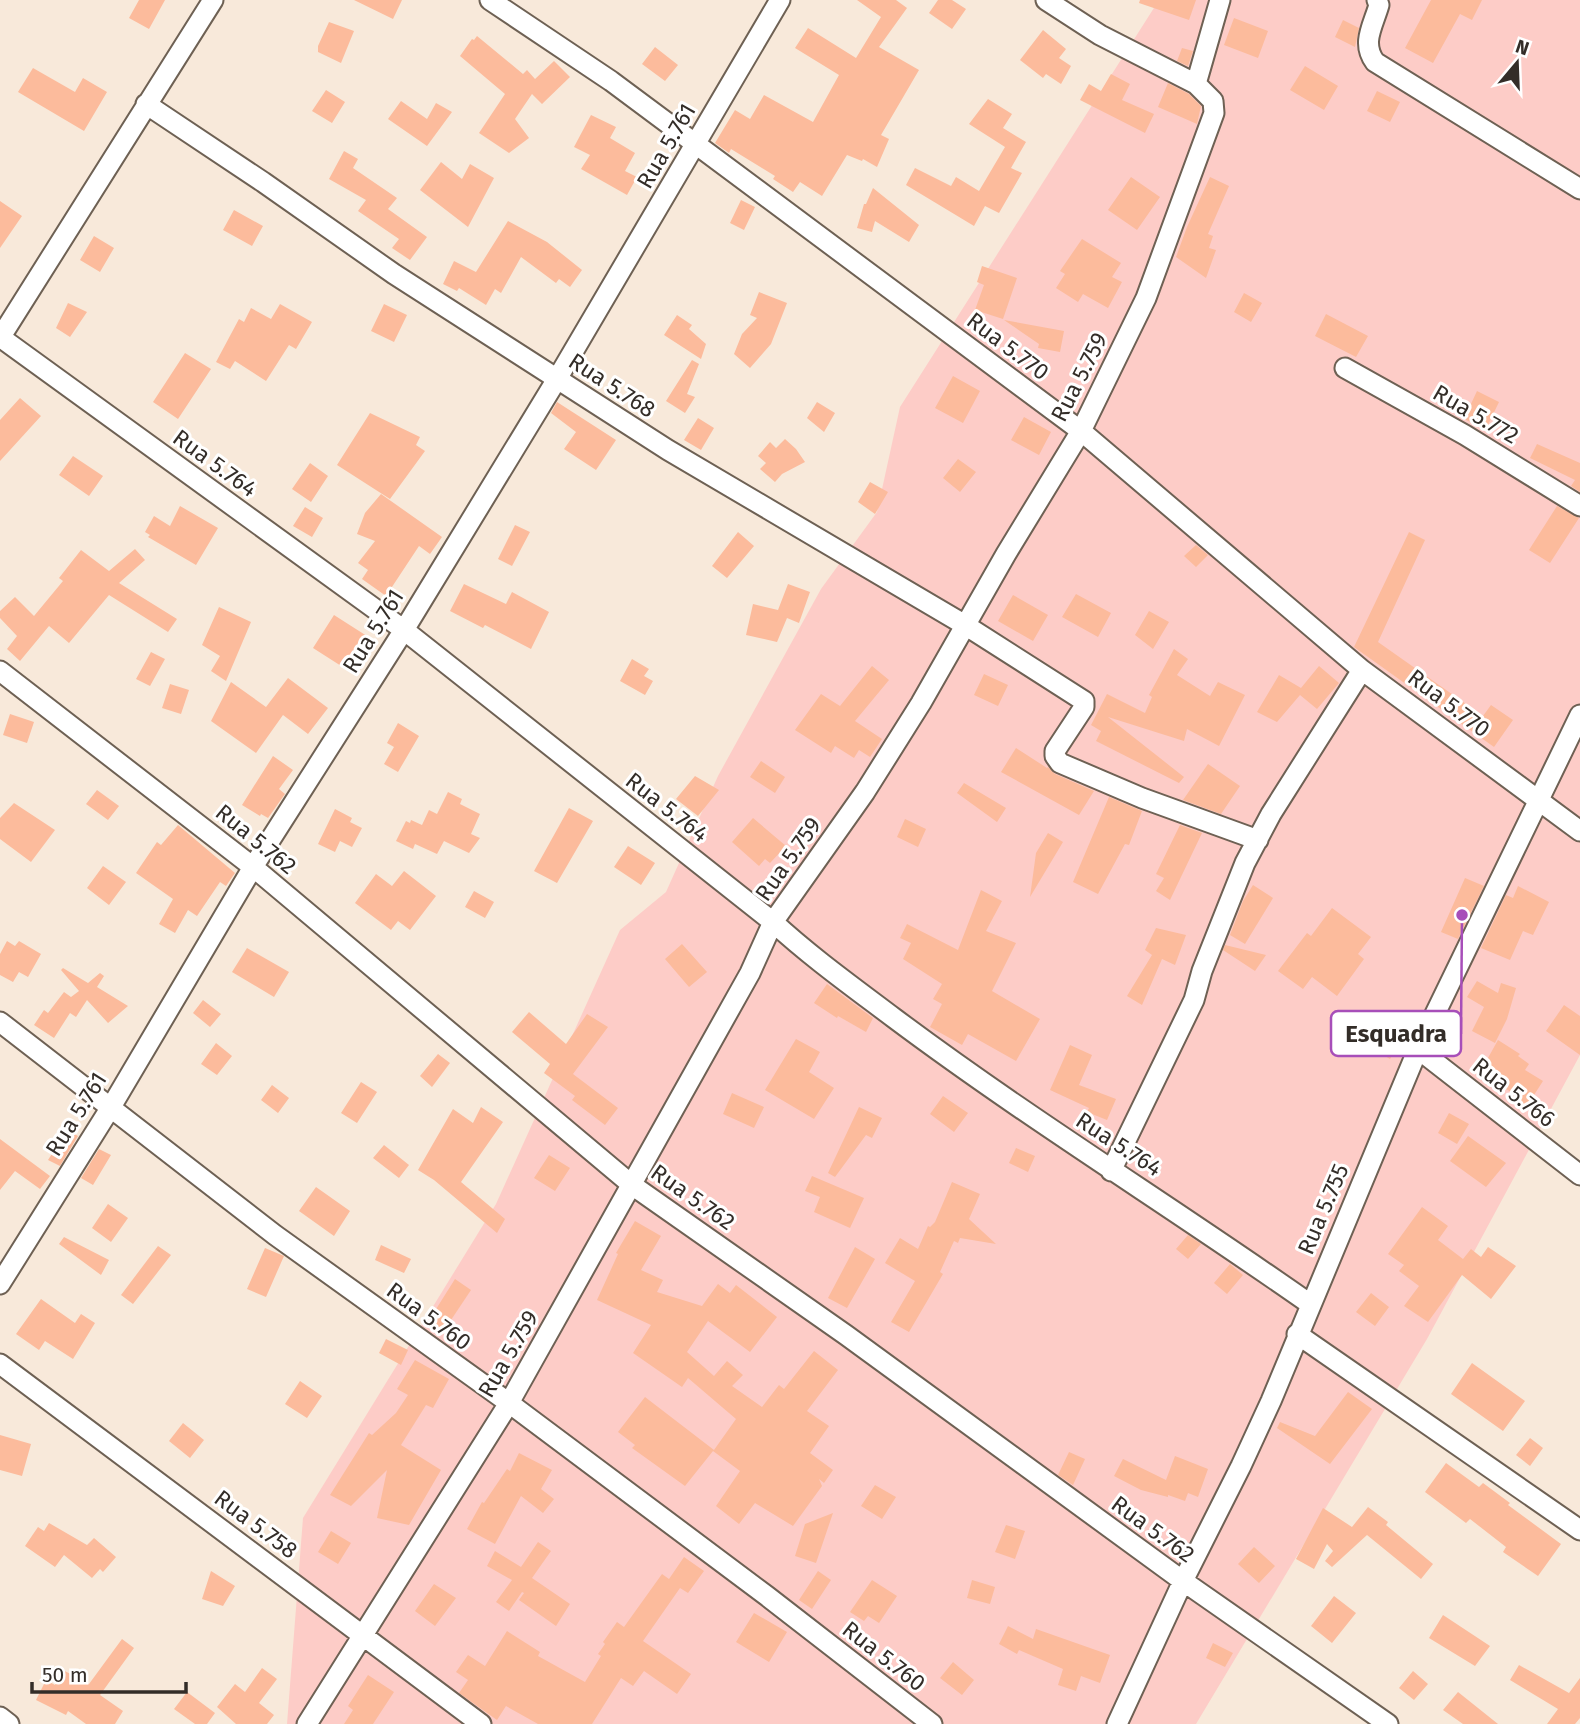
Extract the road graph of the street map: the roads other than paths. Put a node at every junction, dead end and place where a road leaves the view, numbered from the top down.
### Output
1 (213, 0) edge
2 (490, 0) edge
3 (780, 0) edge
4 (1046, 0) edge
5 (1220, 0) edge
6 (1377, 0) edge
7 (1196, 84) junction
8 (146, 104) junction
9 (695, 145) junction
10 (1580, 189) edge
11 (0, 338) edge
12 (1345, 368) dead end
13 (557, 379) junction
14 (1081, 431) junction
15 (1580, 506) edge
16 (965, 625) junction
17 (404, 630) junction
18 (1362, 670) junction
19 (0, 671) edge
20 (1580, 715) edge
21 (1540, 801) junction
22 (1580, 831) edge
23 (1258, 840) junction
24 (253, 867) junction
25 (773, 922) junction
26 (0, 1021) edge
27 (1418, 1049) junction
28 (111, 1107) junction
29 (1111, 1171) junction
30 (1580, 1175) edge
31 (632, 1185) junction
32 (0, 1284) edge
33 (1310, 1304) junction
34 (1297, 1334) junction
35 (0, 1364) edge
36 (509, 1403) junction
37 (1580, 1530) edge
38 (1183, 1581) junction
39 (362, 1633) junction
40 (0, 1717) edge
41 (9, 1724) edge
42 (307, 1724) edge
43 (481, 1724) edge
44 (932, 1724) edge
45 (1117, 1724) edge
46 (1388, 1724) edge

1 - 8 street
2 - 9 street, Rua 5.770
3 - 9 street, Rua 5.761
4 - 7 street
5 - 7 street
6 - 10 street
7 - 14 street, Rua 5.759
8 - 11 street
8 - 13 street, Rua 5.768
9 - 13 street, Rua 5.761
9 - 14 street, Rua 5.770
11 - 17 street, Rua 5.764
12 - 15 street, Rua 5.772
13 - 16 street, Rua 5.768
13 - 17 street, Rua 5.761
14 - 16 street, Rua 5.759
14 - 18 street, Rua 5.770
16 - 23 street, Rua 5.768
16 - 25 street, Rua 5.759
17 - 24 street, Rua 5.761
17 - 25 street, Rua 5.764
18 - 21 street, Rua 5.770
18 - 23 street
19 - 24 street, Rua 5.762
20 - 21 street, Rua 5.755
21 - 22 street, Rua 5.770
21 - 27 street, Rua 5.755
23 - 29 street
24 - 28 street, Rua 5.761
24 - 31 street, Rua 5.762
25 - 29 street, Rua 5.764
25 - 31 street, Rua 5.759
26 - 28 street, Rua 5.760
27 - 30 street, Rua 5.766
27 - 33 street, Rua 5.755
28 - 32 street, Rua 5.761
28 - 36 street, Rua 5.760
29 - 33 street, Rua 5.764
31 - 36 street, Rua 5.759
31 - 38 street, Rua 5.762
33 - 34 street, Rua 5.755
34 - 37 street
34 - 38 street, Rua 5.755
35 - 39 street, Rua 5.758
36 - 39 street, Rua 5.759
36 - 44 street, Rua 5.760
38 - 45 street, Rua 5.755
38 - 46 street, Rua 5.762
39 - 42 street, Rua 5.759
39 - 43 street, Rua 5.758
40 - 41 street

